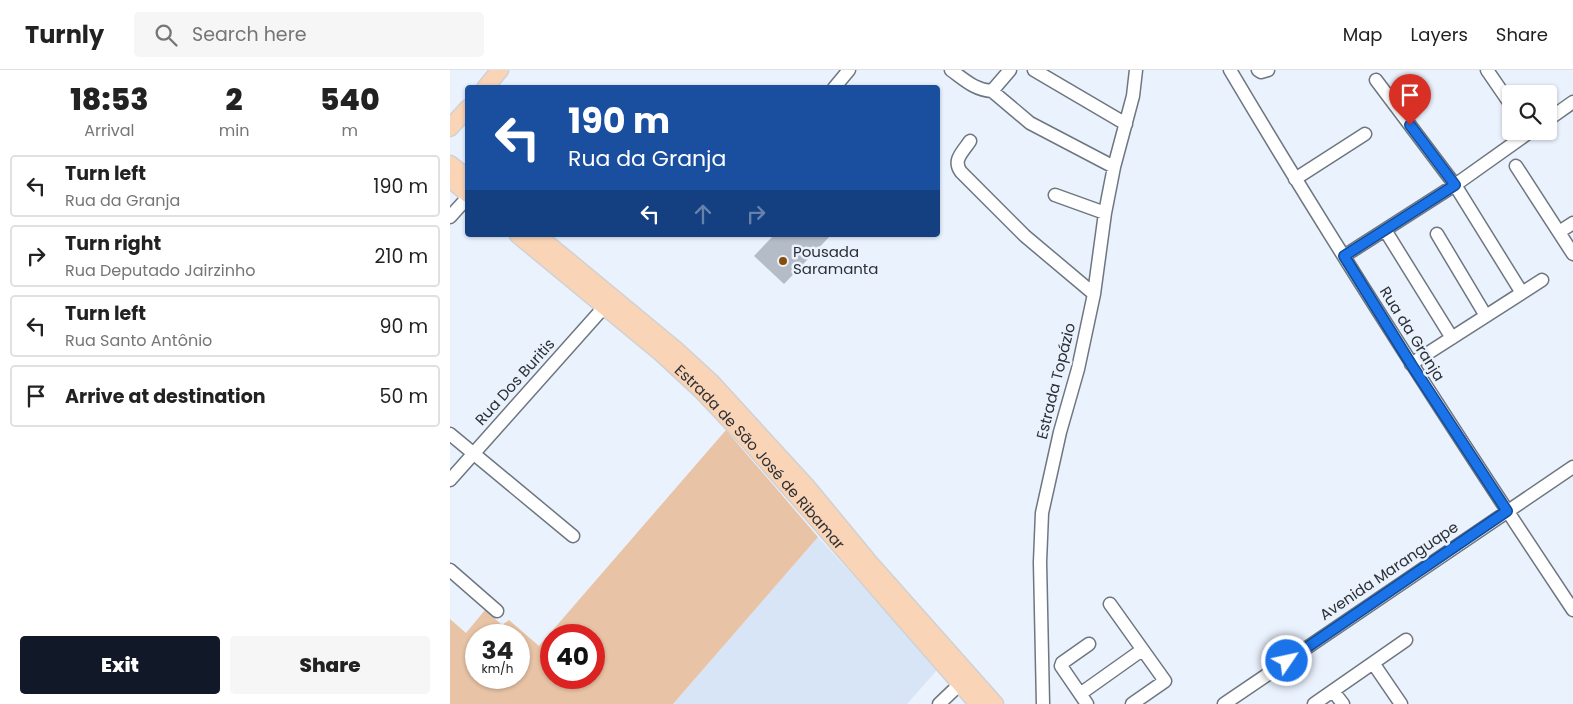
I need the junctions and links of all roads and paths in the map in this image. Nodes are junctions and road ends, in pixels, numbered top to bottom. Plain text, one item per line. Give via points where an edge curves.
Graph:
1 (500, 70) edge
2 (849, 70) edge
3 (952, 70) edge
4 (1010, 70) edge
5 (1034, 70) edge
6 (1230, 70) edge
7 (1258, 70) edge
8 (1268, 70) edge
9 (1487, 70) edge
10 (1132, 72) edge
11 (1376, 80) dead end
12 (488, 85) edge
13 (836, 85) edge
14 (992, 91) junction
15 (1502, 91) edge
16 (1573, 102) edge
17 (465, 111) edge
18 (1557, 113) edge
19 (1126, 124) junction
20 (450, 128) edge
21 (1365, 134) dead end
22 (1518, 140) edge
23 (970, 141) dead end
24 (450, 164) edge
25 (1516, 166) dead end
26 (1114, 167) junction
27 (465, 176) edge
28 (450, 179) edge
29 (1295, 179) junction
30 (1455, 185) junction
31 (465, 193) edge
32 (1055, 195) dead end
33 (465, 200) edge
34 (1104, 213) junction
35 (450, 217) edge
36 (1573, 223) edge
37 (1385, 230) junction
38 (1559, 232) junction
39 (1437, 234) dead end
40 (520, 237) edge
41 (538, 237) edge
42 (1573, 254) edge
43 (1344, 256) junction
44 (1542, 280) dead end
45 (1522, 293) junction
46 (1094, 294) junction
47 (605, 306) junction
48 (1486, 316) junction
49 (1452, 338) junction
50 (1411, 364) junction
51 (450, 434) edge
52 (473, 454) junction
53 (1573, 466) edge
54 (450, 480) edge
55 (1507, 511) junction
56 (573, 536) dead end
57 (450, 570) edge
58 (1110, 604) dead end
59 (1573, 610) edge
60 (497, 611) dead end
61 (1406, 640) dead end
62 (1088, 644) dead end
63 (1142, 650) junction
64 (1374, 663) junction
65 (960, 684) junction
66 (1334, 691) junction
67 (1083, 699) edge
68 (939, 704) edge
69 (978, 704) edge
70 (995, 704) edge
71 (1043, 704) edge
72 (1132, 704) edge
73 (1224, 704) edge
74 (1314, 704) edge
75 (1342, 704) edge
76 (1401, 704) edge

1 - 12 main road
2 - 13 street
3 - 14 street via 973,87
4 - 14 street
5 - 19 street
6 - 29 street, Rua da Granja
7 - 8 street
9 - 15 street
10 - 19 street, Estrada Topázio via 1133,96
11 - 30 street
14 - 26 street via 1030,123
16 - 18 street
17 - 20 main road
19 - 26 street, Estrada Topázio
21 - 29 street
22 - 30 street
23 - 46 street via 956,161 961,172 1025,236
24 - 27 main road
25 - 38 street
26 - 34 street, Estrada Topázio
28 - 31 main road
29 - 43 street, Rua da Granja
30 - 37 street
30 - 45 street
32 - 34 street
33 - 35 street
34 - 46 street, Estrada Topázio
36 - 38 street
37 - 43 street
37 - 49 street
38 - 42 street
39 - 48 street
40 - 47 main road, Estrada de São José de Ribamar
41 - 70 main road, Estrada de São José de Ribamar via 711,382
43 - 50 street, Rua da Granja
44 - 45 street
45 - 48 street
46 - 71 street, Estrada Topázio via 1042,513
47 - 52 street, Rua Dos Buritis
47 - 65 main road, Estrada de São José de Ribamar via 662,353 728,418
48 - 49 street
49 - 50 street
50 - 55 street, Rua da Granja
51 - 52 street
52 - 54 street, Rua Dos Buritis
52 - 56 street
53 - 55 street, Avenida Maranguape
55 - 59 street, Rua da Granja
55 - 73 street, Avenida Maranguape
57 - 60 street
58 - 63 street
61 - 64 street
62 - 67 street via 1061,666
63 - 67 street
63 - 72 street via 1165,681
64 - 66 street
64 - 76 street
65 - 68 street
65 - 69 main road, Estrada de São José de Ribamar
66 - 74 street
66 - 75 street

